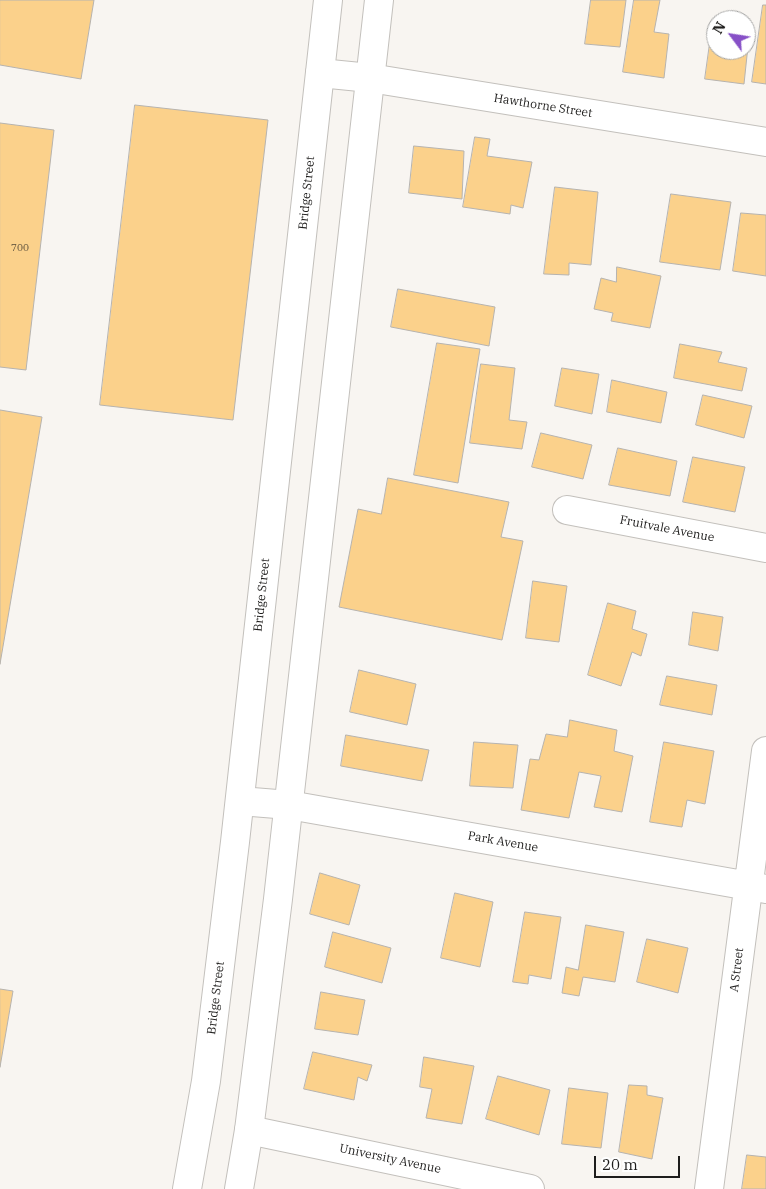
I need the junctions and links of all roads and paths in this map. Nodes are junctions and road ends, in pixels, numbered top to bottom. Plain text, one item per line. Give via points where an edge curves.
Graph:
1 (328, 0) edge
2 (379, 0) edge
3 (320, 73) junction
4 (370, 78) junction
5 (766, 142) edge
6 (567, 510) dead end
7 (766, 548) edge
8 (766, 751) edge
9 (240, 801) junction
10 (289, 805) junction
11 (757, 887) edge
12 (249, 1130) junction
13 (187, 1189) edge
14 (239, 1189) edge
15 (530, 1189) edge
16 (709, 1189) edge

1 - 3 main road, Bridge Street
2 - 4 main road
3 - 4 main road, Hawthorne Street
3 - 9 main road, Bridge Street
4 - 5 main road, Hawthorne Street
4 - 10 main road
6 - 7 main road, Fruitvale Avenue
8 - 11 main road, A Street
9 - 10 main road, Park Avenue
9 - 13 main road, Bridge Street via 206,1081
10 - 11 main road, Park Avenue
10 - 12 main road
11 - 16 main road, A Street
12 - 14 main road
12 - 15 main road, University Avenue

